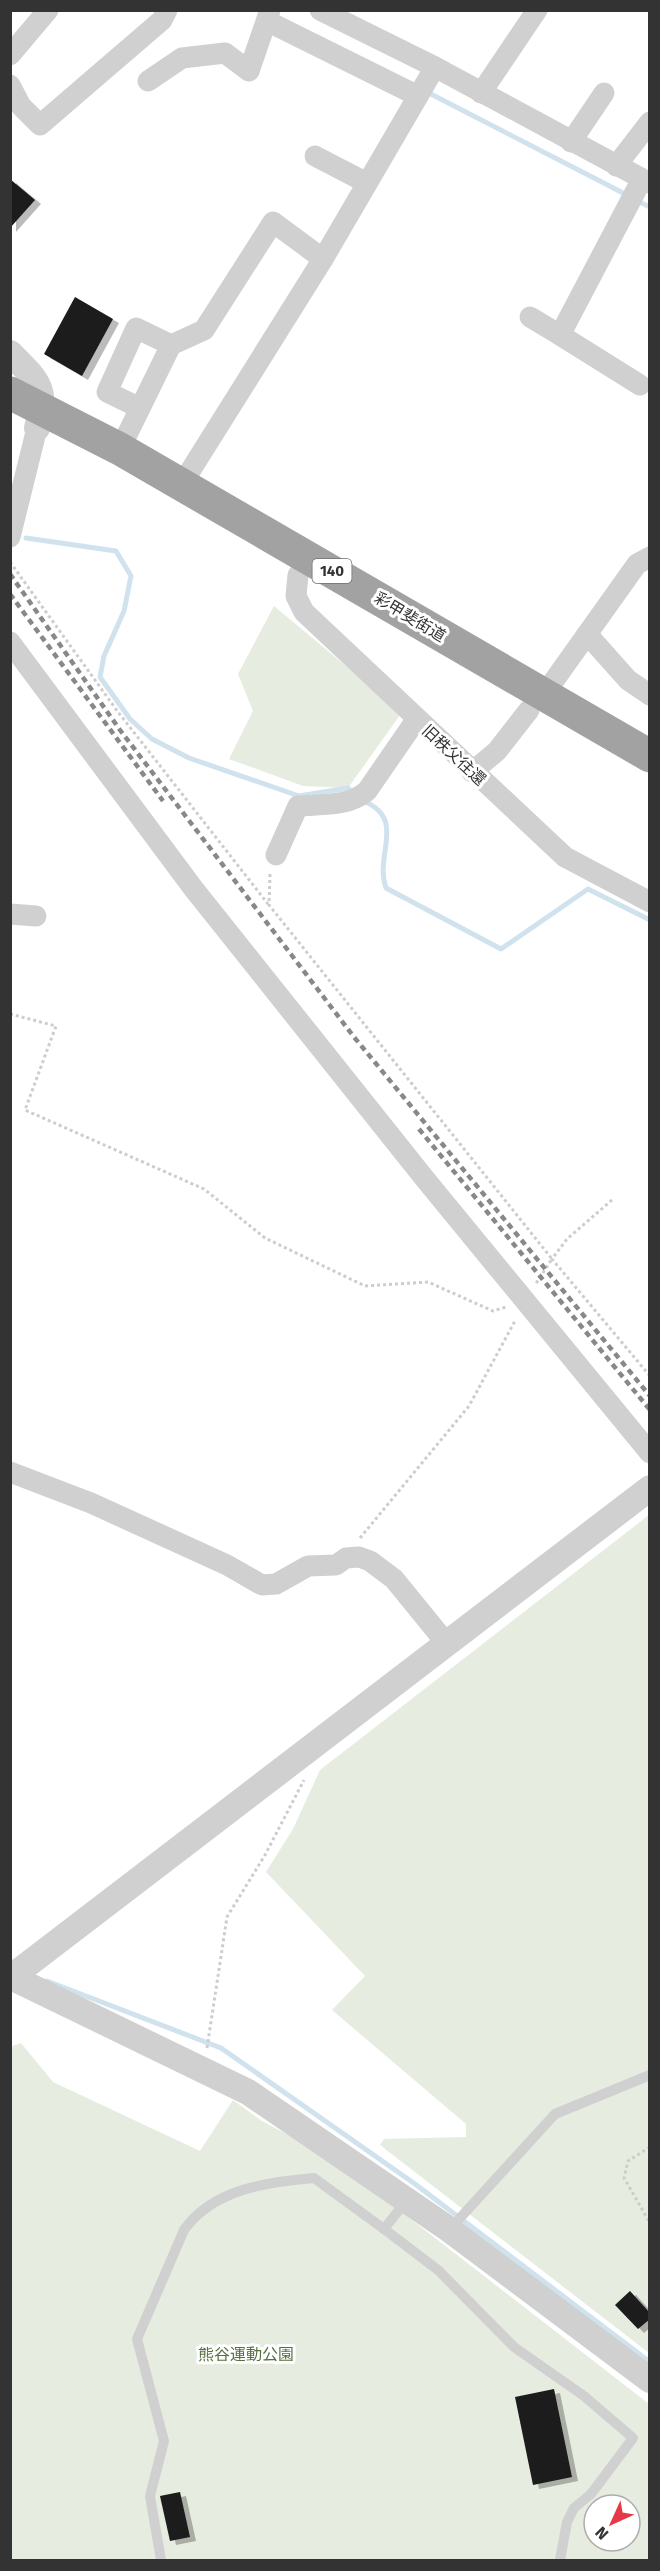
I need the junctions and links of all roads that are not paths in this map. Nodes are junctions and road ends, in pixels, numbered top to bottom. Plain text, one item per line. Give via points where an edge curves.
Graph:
1 (48, 10) edge
2 (167, 10) edge
3 (320, 10) edge
4 (537, 10) edge
5 (269, 16) edge
6 (10, 55) edge
7 (435, 67) junction
8 (148, 81) dead end
9 (10, 85) edge
10 (481, 93) junction
11 (604, 93) dead end
12 (418, 96) junction
13 (650, 122) edge
14 (571, 141) junction
15 (315, 156) dead end
16 (616, 166) junction
17 (646, 181) edge
18 (367, 183) junction
19 (323, 259) junction
20 (530, 317) dead end
21 (560, 334) junction
22 (171, 345) junction
23 (10, 353) edge
24 (640, 385) dead end
25 (10, 393) edge
26 (140, 408) junction
27 (30, 417) edge
28 (120, 449) junction
29 (182, 484) junction
30 (10, 537) edge
31 (650, 557) edge
32 (298, 575) junction
33 (587, 634) junction
34 (10, 642) edge
35 (650, 695) edge
36 (536, 703) junction
37 (416, 720) junction
38 (650, 756) edge
39 (472, 772) junction
40 (650, 778) edge
41 (276, 855) road end
42 (650, 902) edge
43 (10, 914) edge
44 (36, 916) dead end
45 (650, 1453) edge
46 (10, 1472) edge
47 (650, 1488) edge
48 (447, 1644) junction
49 (16, 1974) edge
50 (650, 2075) edge
51 (406, 2200) junction
52 (384, 2229) junction
53 (451, 2229) junction
54 (650, 2380) edge
55 (161, 2560) edge
56 (560, 2560) edge

1 - 6 street
2 - 9 street via 162,20 40,125 21,106
3 - 7 street
4 - 10 street
5 - 8 street via 249,71 225,53 182,58
5 - 12 street
7 - 10 street
7 - 12 street
10 - 14 street
11 - 14 street
12 - 18 street
13 - 16 street
14 - 16 street
15 - 18 street
16 - 17 street
17 - 21 street
18 - 19 street
19 - 22 street via 273,222 204,330
19 - 29 street
20 - 21 street
21 - 24 street
22 - 26 street
22 - 26 street via 136,328 107,392
23 - 27 street via 35,378 42,392
25 - 27 highway, 彩甲斐街道 / 140
26 - 28 street
27 - 28 highway, 彩甲斐街道 / 140
27 - 30 street
27 - 32 highway, 彩甲斐街道 / 140
28 - 29 highway, 彩甲斐街道 / 140
29 - 36 highway, 彩甲斐街道 / 140
31 - 33 street via 638,564
32 - 36 highway, 彩甲斐街道 / 140
32 - 37 street, 旧秩父往還 via 296,596 304,612
33 - 35 street via 628,680
33 - 36 street
34 - 45 street via 193,888
36 - 38 highway, 彩甲斐街道 / 140
36 - 39 street via 497,751
36 - 40 highway, 彩甲斐街道 / 140
37 - 39 street, 旧秩父往還
37 - 41 street via 367,791 358,798 298,806
39 - 42 street, 旧秩父往還 via 566,857
43 - 44 street
46 - 48 street via 91,1503 262,1585 276,1584 308,1566 336,1564 346,1558 370,1561 394,1579
47 - 48 street
48 - 49 street
49 - 51 street via 248,2092
50 - 53 lane via 555,2114
51 - 52 lane
51 - 53 street
52 - 55 lane via 314,2178 272,2182 219,2199 194,2216 184,2230 137,2339 164,2440 150,2496
52 - 56 lane via 438,2270 514,2347 584,2396 633,2438 591,2494 574,2508 567,2522
53 - 54 street

